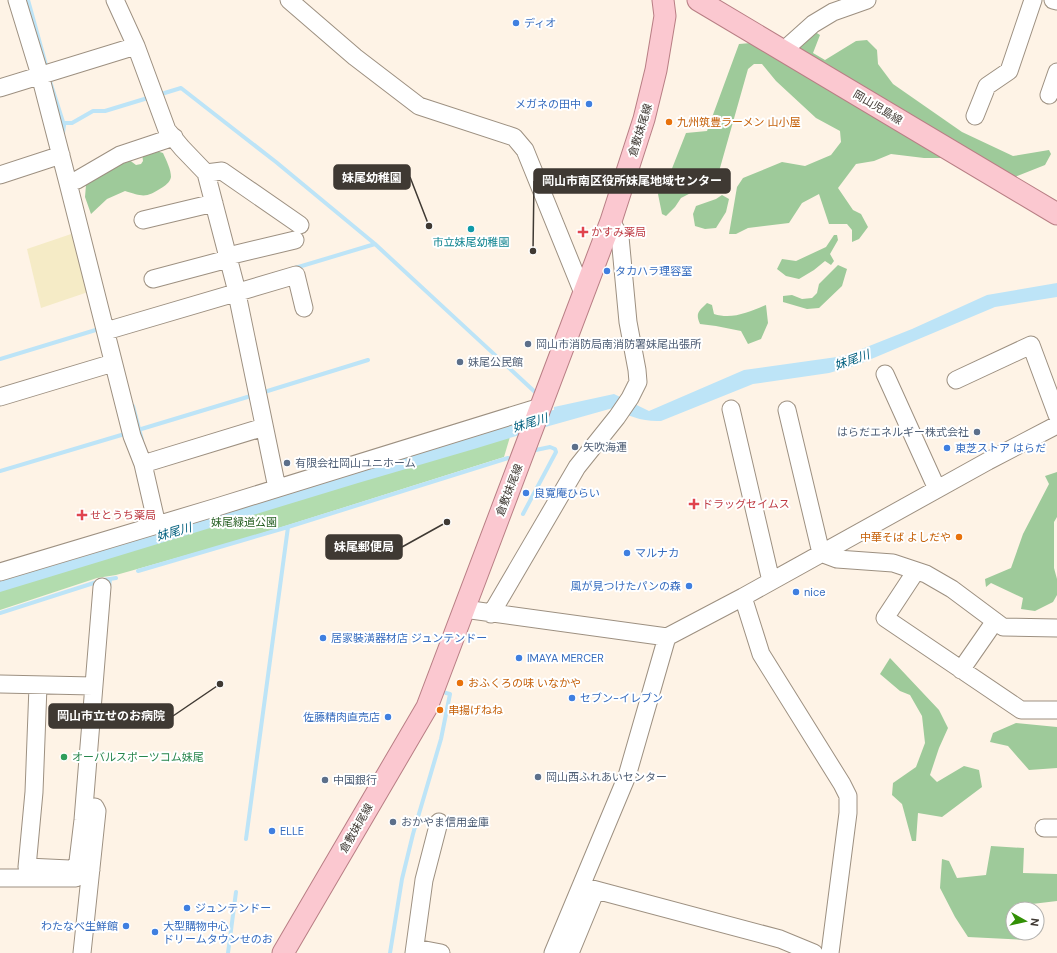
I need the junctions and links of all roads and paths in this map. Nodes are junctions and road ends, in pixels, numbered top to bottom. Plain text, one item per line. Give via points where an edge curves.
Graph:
1 (18, 0) edge
2 (115, 0) edge
3 (289, 0) edge
4 (663, 0) edge
5 (867, 0) edge
6 (1033, 0) edge
7 (1054, 0) edge
8 (704, 1) edge
9 (1057, 1) edge
10 (136, 46) junction
11 (784, 50) junction
12 (1057, 72) edge
13 (45, 73) junction
14 (0, 88) edge
15 (1049, 95) dead end
16 (975, 116) dead end
17 (174, 137) junction
18 (61, 156) junction
19 (206, 173) junction
20 (0, 175) edge
21 (72, 181) junction
22 (214, 203) junction
23 (1057, 214) edge
24 (143, 220) dead end
25 (611, 221) junction
26 (228, 257) junction
27 (153, 279) dead end
28 (237, 292) junction
29 (583, 293) junction
30 (304, 308) dead end
31 (110, 330) junction
32 (113, 363) junction
33 (885, 374) dead end
34 (956, 380) dead end
35 (0, 397) edge
36 (731, 409) dead end
37 (539, 410) junction
38 (787, 410) dead end
39 (1057, 415) edge
40 (1057, 425) edge
41 (264, 427) junction
42 (143, 464) junction
43 (277, 488) junction
44 (937, 489) junction
45 (157, 525) junction
46 (821, 553) junction
47 (916, 571) junction
48 (0, 572) edge
49 (771, 581) junction
50 (102, 587) dead end
51 (743, 597) junction
52 (464, 609) junction
53 (491, 614) junction
54 (995, 621) junction
55 (1057, 628) edge
56 (667, 637) junction
57 (961, 670) junction
58 (0, 684) edge
59 (38, 686) junction
60 (93, 686) junction
61 (1057, 710) edge
62 (439, 822) dead end
63 (84, 874) junction
64 (0, 878) edge
65 (589, 888) junction
66 (415, 950) edge
67 (82, 953) edge
68 (283, 953) edge
69 (441, 953) edge
70 (553, 953) edge
71 (570, 953) edge
72 (814, 953) edge
73 (830, 953) edge

1 - 13 street
2 - 10 street
3 - 29 street via 355,57 419,106 514,137 525,150
4 - 25 main road, 倉敷妹尾線 via 665,16 656,70 644,119
5 - 11 street via 833,12 813,24
6 - 16 street via 1010,71 987,86
7 - 9 street
8 - 11 main road, 岡山児島線
10 - 13 street
10 - 17 street via 167,130
11 - 23 main road, 岡山児島線
12 - 15 street
13 - 14 street
13 - 18 street
17 - 19 street
17 - 21 street via 120,155
18 - 20 street
18 - 21 street
19 - 22 street
19 - 26 street via 222,171 298,233
21 - 31 street
22 - 24 street
22 - 26 street
25 - 29 main road, 倉敷妹尾線
25 - 53 street via 620,237 628,322 638,382 617,417 577,467
26 - 27 street
26 - 28 street
28 - 30 street via 296,274
28 - 31 street
28 - 41 street
29 - 37 main road, 倉敷妹尾線
31 - 32 street
32 - 35 street
32 - 42 street
33 - 44 street
34 - 39 street via 1031,345
36 - 49 street
37 - 43 street
37 - 52 main road, 倉敷妹尾線
38 - 46 street
40 - 44 street
41 - 42 street
41 - 43 street
42 - 45 street
43 - 45 street
44 - 46 street
45 - 48 street
46 - 47 street via 837,559 893,563
46 - 49 street
47 - 54 street via 952,589
47 - 57 street via 885,618
49 - 51 street
50 - 60 street
51 - 56 street
51 - 73 street via 761,654 848,796
52 - 53 street
52 - 68 main road, 倉敷妹尾線 via 427,707
53 - 56 street
54 - 55 street via 1003,627
54 - 57 street
56 - 65 street via 627,776
57 - 61 street via 1021,710
58 - 59 street
59 - 60 street
59 - 63 street via 34,792 27,867
60 - 63 street via 90,818
62 - 66 street via 424,880
63 - 64 street
63 - 67 street
65 - 70 street
65 - 71 street
65 - 72 street via 780,939
66 - 69 street

